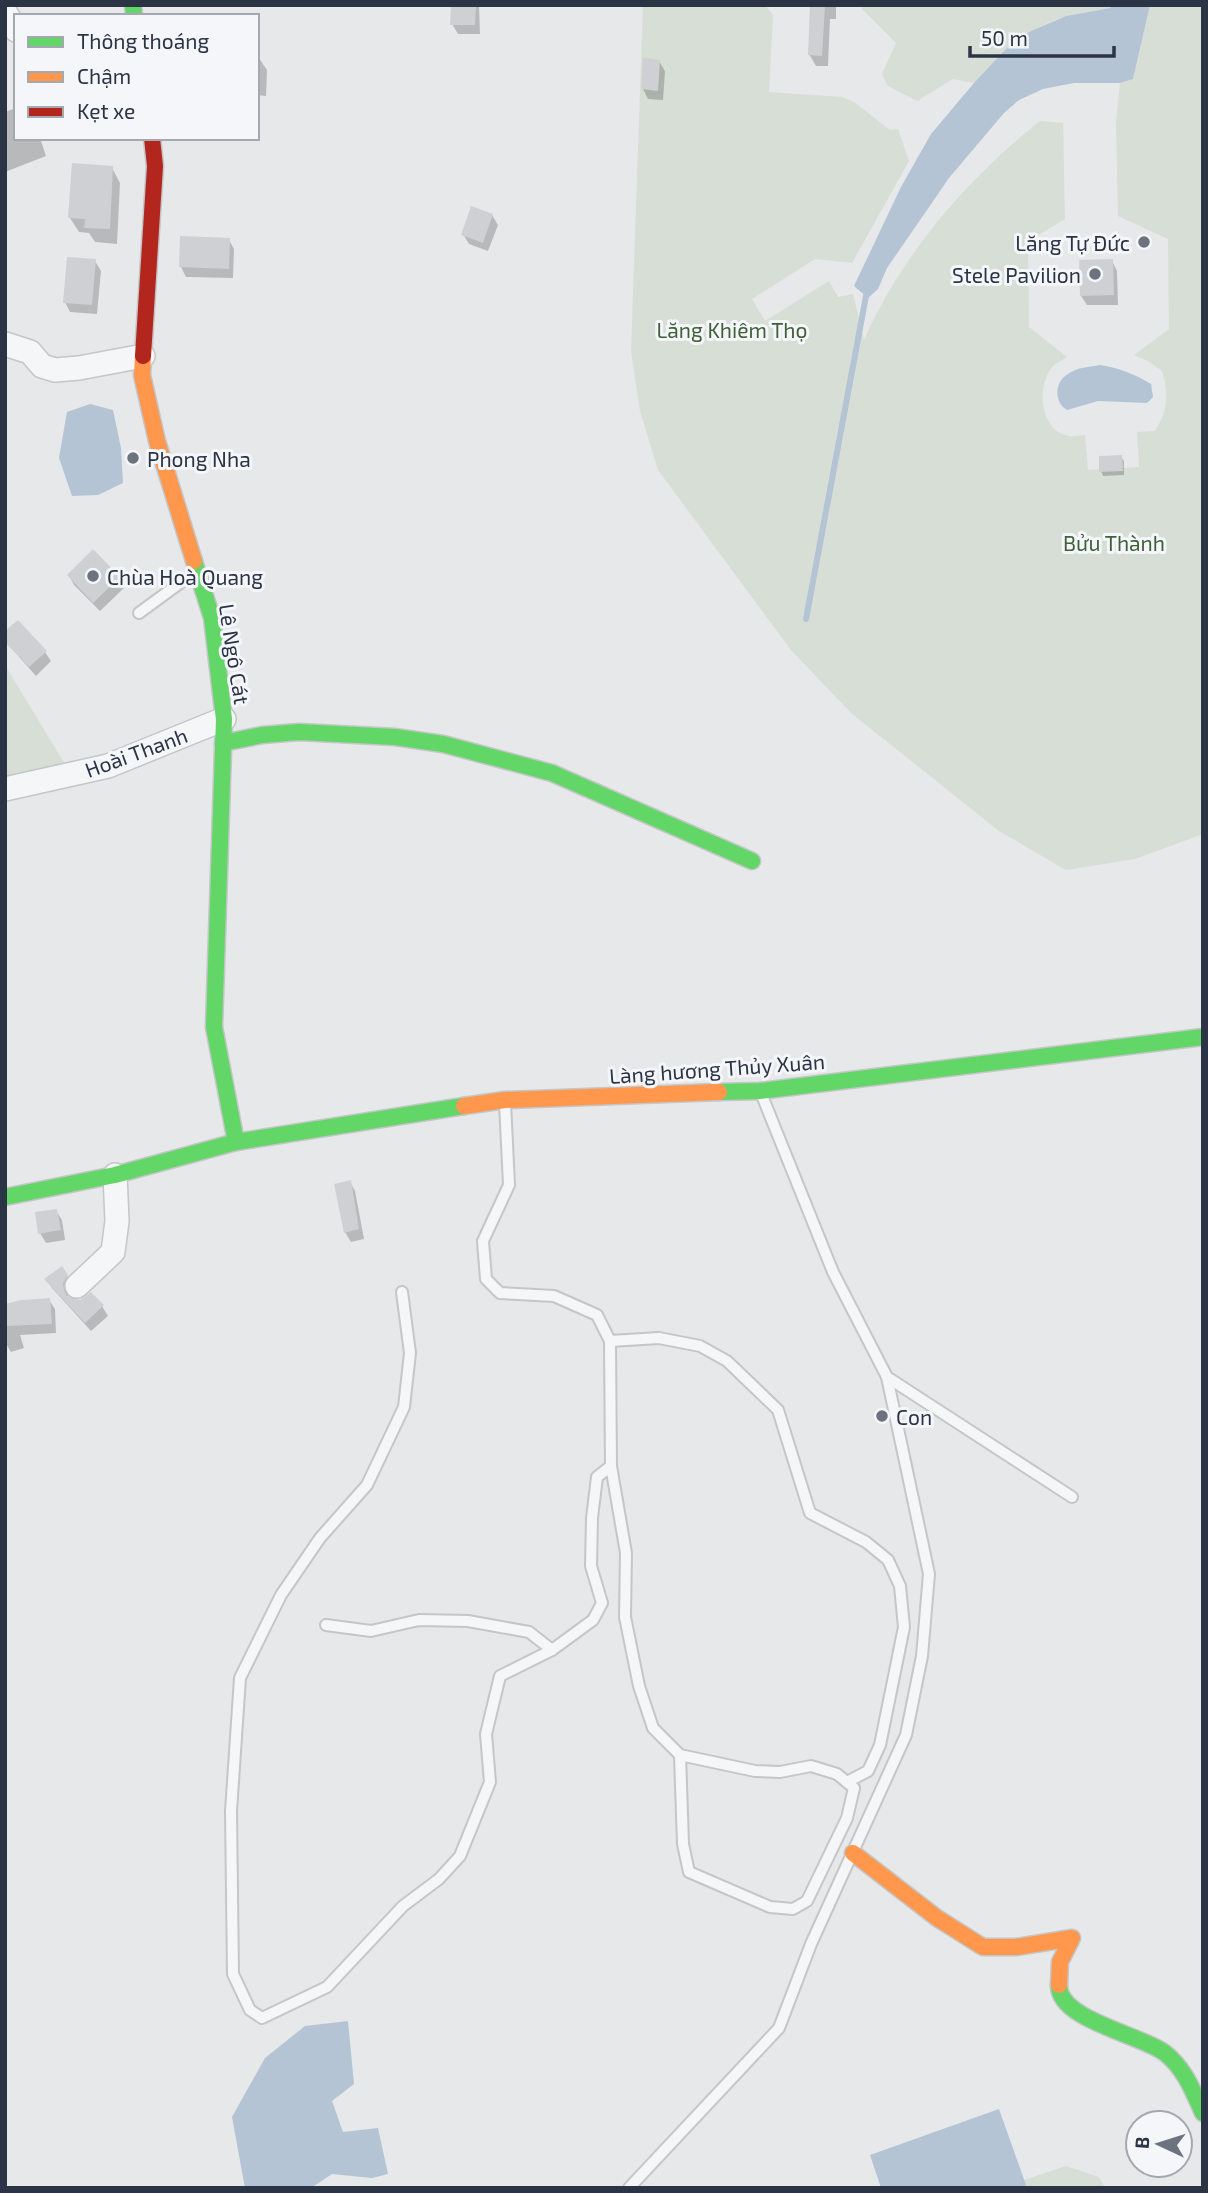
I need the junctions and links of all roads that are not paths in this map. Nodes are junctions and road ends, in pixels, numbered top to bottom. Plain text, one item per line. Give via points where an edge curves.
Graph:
1 (152, 140) edge
2 (5, 344) edge
3 (143, 356) junction
4 (197, 570) junction
5 (139, 613) dead end
6 (224, 719) junction
7 (223, 743) junction
8 (5, 789) edge
9 (752, 861) dead end
10 (1203, 1037) edge
11 (760, 1091) junction
12 (505, 1100) junction
13 (236, 1142) junction
14 (115, 1175) junction
15 (5, 1197) edge
16 (77, 1286) dead end
17 (402, 1292) dead end
18 (610, 1341) junction
19 (887, 1377) junction
20 (611, 1466) junction
21 (1072, 1497) dead end
22 (326, 1625) dead end
23 (552, 1650) junction
24 (680, 1755) junction
25 (846, 1782) junction
26 (853, 1853) junction
27 (1203, 2113) edge
28 (629, 2188) edge

1 - 3 street, Lê Ngô Cát via 155,166
2 - 3 street via 30,352 42,366 55,370
3 - 4 street, Lê Ngô Cát via 142,375 157,441
4 - 5 lane
4 - 6 street, Lê Ngô Cát via 212,618
6 - 7 street, Lê Ngô Cát
6 - 8 street, Hoài Thanh via 108,766
7 - 9 street via 299,732 443,744 552,773
7 - 13 street, Lê Ngô Cát via 214,1027
10 - 11 street, Làng hương Thủy Xuân
11 - 12 street, Làng hương Thủy Xuân
11 - 19 lane via 833,1272
12 - 13 street, Làng hương Thủy Xuân
12 - 18 lane via 509,1185 484,1241 486,1279 500,1293 554,1296 597,1315
13 - 14 street, Làng hương Thủy Xuân
14 - 15 street, Làng hương Thủy Xuân
14 - 16 street via 113,1252
17 - 23 lane via 410,1353 404,1407 367,1485 320,1538 281,1595 240,1678 231,1811 233,1975 250,2010 262,2018 327,1987 403,1906 460,1856 490,1782 486,1734 500,1676
18 - 20 lane
18 - 25 lane via 659,1338 700,1346 727,1361 778,1410 810,1513 866,1542 888,1560 900,1586 904,1628 880,1745 868,1771
19 - 21 lane
19 - 26 lane via 929,1574 922,1656 906,1735
20 - 23 lane via 597,1477 592,1518 591,1566 602,1603 593,1620
20 - 24 lane via 626,1553 625,1617 639,1686 653,1728
22 - 23 lane via 371,1631 419,1620 468,1622 529,1632
24 - 25 lane via 755,1770 780,1772 811,1766 837,1774
24 - 25 lane via 688,1872 770,1907 793,1909 807,1901 846,1818 854,1788
26 - 27 street via 983,1947 1072,1938 1060,1962 1059,1992 1076,2012 1164,2052 1185,2074
26 - 28 lane via 779,2028

